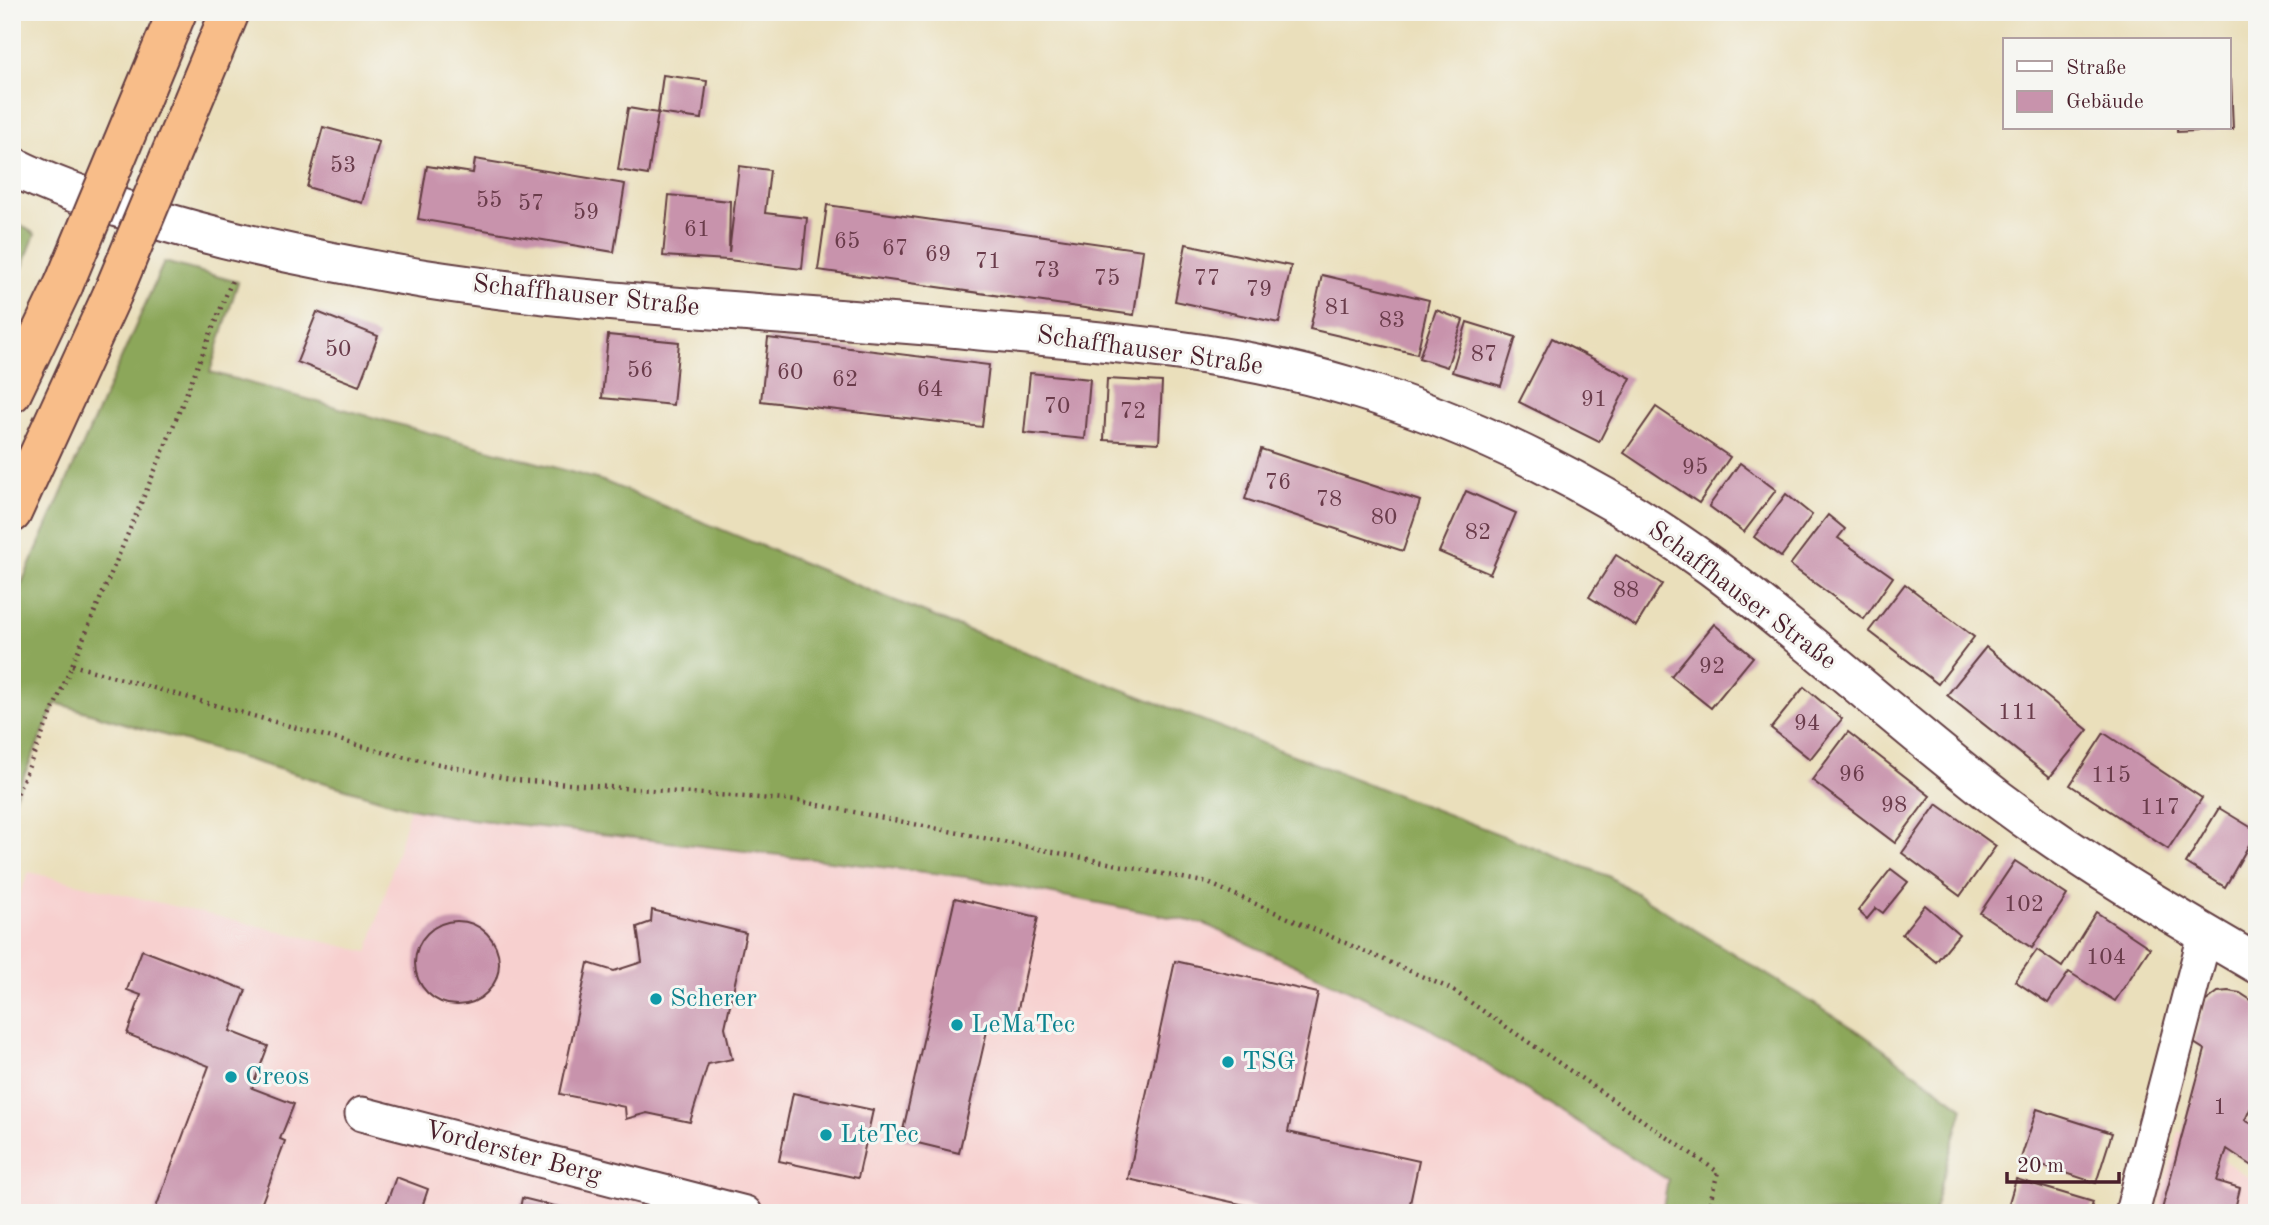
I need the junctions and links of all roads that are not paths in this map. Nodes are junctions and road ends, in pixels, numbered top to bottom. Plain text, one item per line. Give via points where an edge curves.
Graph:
1 (177, 12) edge
2 (230, 12) edge
3 (23, 171) edge
4 (12, 393) edge
5 (12, 513) edge
6 (2205, 935) junction
7 (2257, 964) edge
8 (362, 1114) dead end
9 (744, 1213) edge
10 (2132, 1213) edge

1 - 4 highway, bridge via 64,284
2 - 5 highway, bridge via 112,295
3 - 6 street, Schaffhauser Straße via 81,196 180,227 426,279 579,298 1161,347 1249,361 1415,407 1555,470 1708,564 1999,799 2080,858
6 - 7 street, Schaffhauser Straße
6 - 10 street
8 - 9 street, Vorderster Berg

